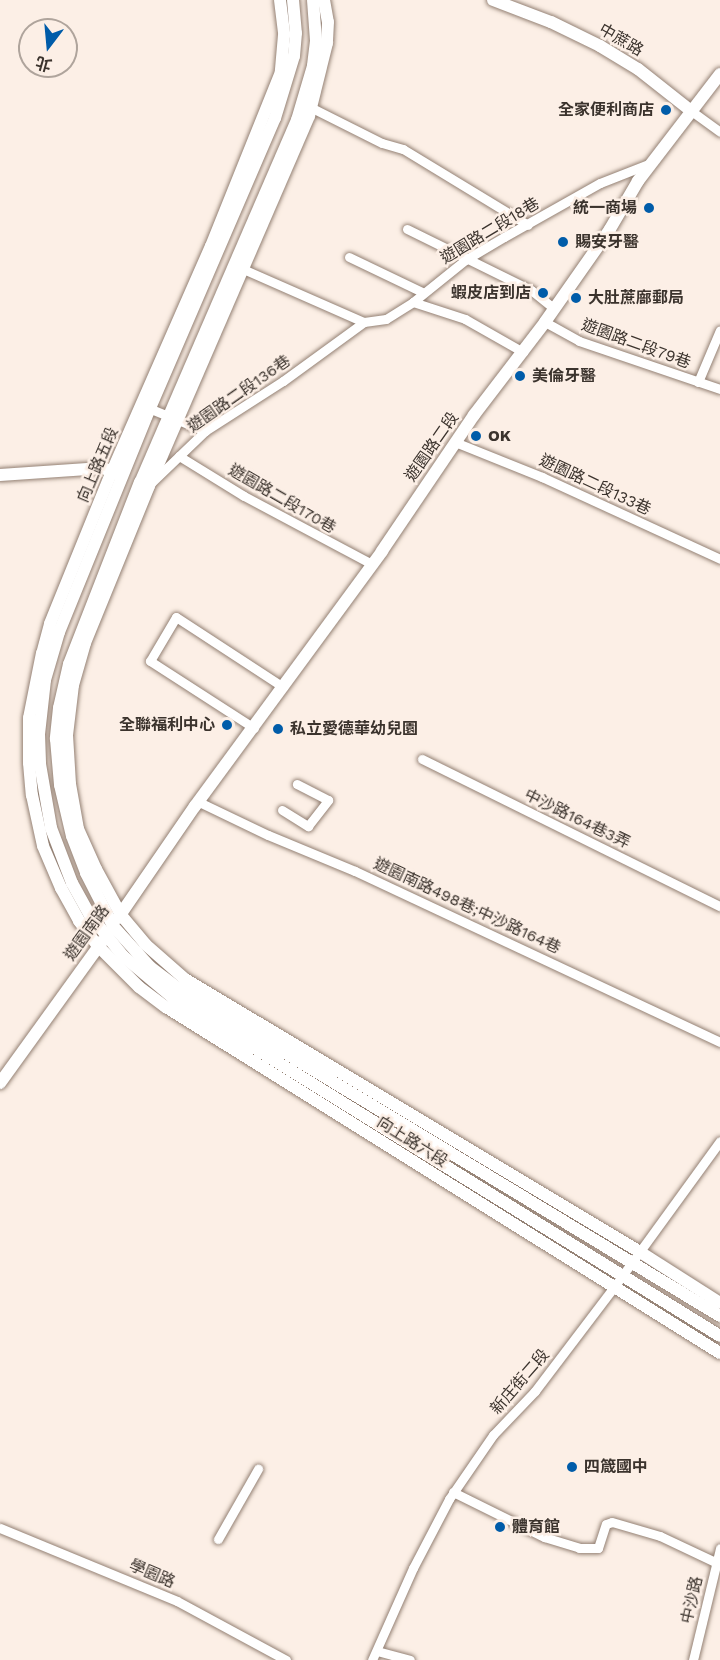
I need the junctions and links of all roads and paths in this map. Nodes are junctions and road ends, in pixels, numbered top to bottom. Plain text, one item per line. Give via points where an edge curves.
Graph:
1 (280, 0) edge
2 (293, 0) edge
3 (313, 0) edge
4 (324, 0) edge
5 (493, 0) edge
6 (720, 74) edge
7 (312, 108) junction
8 (690, 110) junction
9 (720, 132) edge
10 (651, 163) junction
11 (528, 225) junction
12 (407, 229) dead end
13 (349, 257) dead end
14 (465, 260) junction
15 (243, 269) junction
16 (422, 292) junction
17 (413, 302) junction
18 (553, 308) junction
19 (364, 322) junction
20 (545, 322) junction
21 (720, 330) edge
22 (523, 352) junction
23 (322, 354) joint
24 (698, 382) junction
25 (720, 389) edge
26 (146, 407) junction
27 (172, 418) junction
28 (205, 431) junction
29 (455, 442) junction
30 (179, 456) junction
31 (118, 473) junction
32 (0, 474) edge
33 (144, 484) junction
34 (720, 560) edge
35 (372, 564) junction
36 (283, 687) junction
37 (254, 728) junction
38 (422, 759) dead end
39 (297, 784) dead end
40 (199, 802) junction
41 (282, 810) dead end
42 (720, 906) edge
43 (120, 915) junction
44 (110, 931) junction
45 (98, 946) junction
46 (720, 1041) edge
47 (0, 1083) edge
48 (720, 1141) edge
49 (636, 1256) junction
50 (622, 1276) junction
51 (614, 1287) junction
52 (720, 1304) edge
53 (720, 1316) edge
54 (720, 1336) edge
55 (720, 1353) edge
56 (258, 1469) dead end
57 (453, 1492) junction
58 (0, 1528) edge
59 (218, 1539) dead end
60 (720, 1548) edge
61 (717, 1563) junction
62 (375, 1656) edge
63 (286, 1660) edge
64 (410, 1660) edge
65 (693, 1660) edge

1 - 26 main road, 向上路五段 via 284,35 281,72
2 - 26 main road, 向上路五段 via 296,33 289,77 275,118
3 - 27 main road via 313,66 297,120
4 - 7 main road via 327,43
5 - 8 main road, 中蔗路 via 600,45
6 - 8 main road, 遊園路二段
7 - 11 street via 382,143 403,149
7 - 15 main road
8 - 9 street, 中蔗路
8 - 10 main road, 遊園路二段
10 - 11 street, 遊園路二段18巷 via 600,183
10 - 18 main road, 遊園路二段
11 - 14 street, 遊園路二段18巷
12 - 14 street
13 - 16 street
14 - 16 street, 遊園路二段18巷
14 - 18 street via 531,290
15 - 19 street
15 - 27 main road
16 - 17 street, 遊園路二段18巷
17 - 19 street, 遊園路二段18巷 via 386,319
17 - 22 street via 465,319
18 - 20 main road, 遊園路二段
19 - 23 street, 遊園路二段18巷
20 - 22 main road, 遊園路二段
20 - 24 street, 遊園路二段79巷 via 579,341
21 - 24 street
22 - 29 main road, 遊園路二段
23 - 28 street, 遊園路二段136巷
24 - 25 street, 遊園路二段79巷
26 - 27 street
26 - 31 main road, 向上路五段
27 - 28 street
27 - 33 main road
28 - 30 street, 遊園路二段136巷
29 - 34 street, 遊園路二段133巷 via 542,477
29 - 35 main road, 遊園路二段
30 - 33 street, 遊園路二段136巷
30 - 35 street, 遊園路二段170巷 via 244,496
31 - 32 main road via 102,468
31 - 33 main road
31 - 44 main road, 向上路五段 via 59,632 45,680 39,734 43,792 51,828 72,883 90,915
31 - 45 main road, 向上路五段 via 50,624 29,718 32,795 43,846 65,896
33 - 43 main road via 86,643 74,685 68,735 70,784 78,829
33 - 44 main road via 78,637 59,708 56,739 60,785 72,836
35 - 36 main road, 遊園路二段
36 - 37 main road, 遊園路二段
36 - 37 street via 176,617 150,662
37 - 40 main road, 遊園路二段
38 - 42 street, 中沙路164巷3弄
39 - 41 street via 328,800 308,826
40 - 43 main road, 遊園南路
40 - 46 street, 遊園南路498巷;中沙路164巷
43 - 44 main road, 遊園南路
43 - 49 main road, 向上路六段 via 145,944 185,979
44 - 45 main road, 遊園南路
44 - 49 main road, 向上路六段 via 178,988
44 - 50 main road, 向上路六段 via 123,956 172,997
45 - 47 main road, 遊園南路
45 - 51 main road, 向上路六段 via 139,987 166,1007
48 - 49 street, 新庄街二段
49 - 50 street, 新庄街二段
49 - 52 main road, 向上路六段
49 - 53 main road, 向上路六段
50 - 51 street, 新庄街二段
50 - 54 main road, 向上路六段
51 - 55 main road, 向上路六段
51 - 57 street, 新庄街二段 via 535,1391 493,1435
56 - 59 street
57 - 61 street via 544,1537 579,1548 598,1548 606,1524 612,1522 660,1536
57 - 62 street, 新庄街二段 via 417,1558
58 - 63 street, 學園路 via 177,1601
60 - 61 street, 中沙路
61 - 65 street, 中沙路
62 - 64 street

